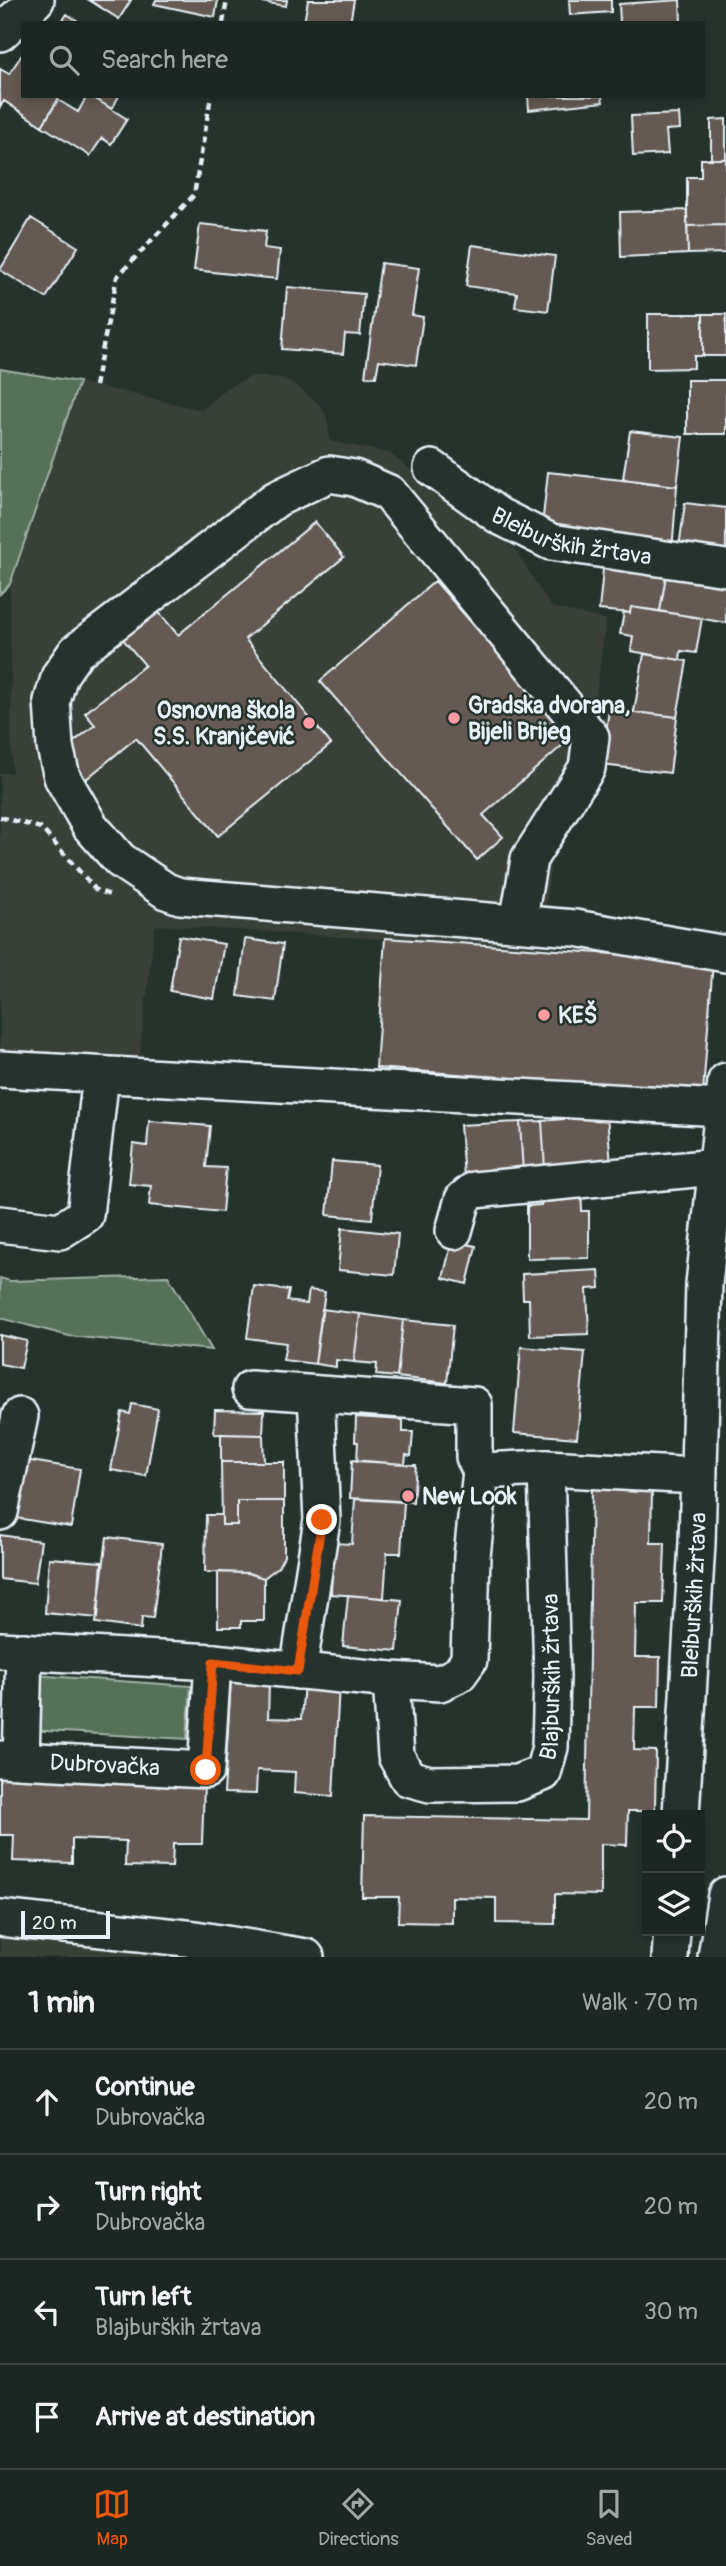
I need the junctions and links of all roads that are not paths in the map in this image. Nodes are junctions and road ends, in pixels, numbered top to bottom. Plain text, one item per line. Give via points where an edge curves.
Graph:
1 (36, 0) edge
2 (0, 33) edge
3 (432, 468) dead end
4 (726, 568) edge
5 (518, 923) junction
6 (726, 954) edge
7 (0, 1069) edge
8 (101, 1075) junction
9 (724, 1095) edge
10 (716, 1167) junction
11 (0, 1224) edge
12 (454, 1231) dead end
13 (250, 1389) dead end
14 (316, 1394) junction
15 (20, 1416) dead end
16 (546, 1468) junction
17 (481, 1471) junction
18 (698, 1476) junction
19 (0, 1512) edge
20 (12, 1650) edge
21 (213, 1662) junction
22 (298, 1671) junction
23 (391, 1680) junction
24 (11, 1760) edge
25 (681, 1810) edge
26 (726, 1895) edge
27 (0, 1918) edge
28 (672, 1936) edge
29 (85, 1942) edge
30 (306, 1957) edge
31 (670, 1957) edge
32 (716, 1957) edge

1 - 2 street
3 - 4 street, Bleiburških žrtava via 499,516 551,542
5 - 5 street via 180,896 166,891 120,860 90,826 62,777 52,701 60,675 76,652 276,499 330,474 354,478 389,493 591,737 587,768 529,859
5 - 6 street
7 - 8 street
8 - 9 street
8 - 11 street via 85,1215 60,1231
9 - 10 street, Bleiburških žrtava
10 - 12 street via 474,1190 463,1199
10 - 18 street, Bleiburških žrtava via 704,1284
13 - 14 street
14 - 17 street via 474,1405 474,1457
14 - 22 street via 322,1520
15 - 19 street
16 - 17 street
16 - 18 street
16 - 23 street, Blajburških žrtava via 552,1676 550,1747 543,1773 517,1783 430,1784 408,1778 396,1756
17 - 23 street via 472,1556 469,1660 459,1674 440,1683
18 - 25 street, Bleiburških žrtava
20 - 21 street, Dubrovačka
20 - 24 street, Dubrovačka
21 - 22 street, Dubrovačka
21 - 24 street, Dubrovačka via 206,1770
22 - 23 street
26 - 32 street
27 - 29 street
28 - 31 street
29 - 30 street via 195,1939

